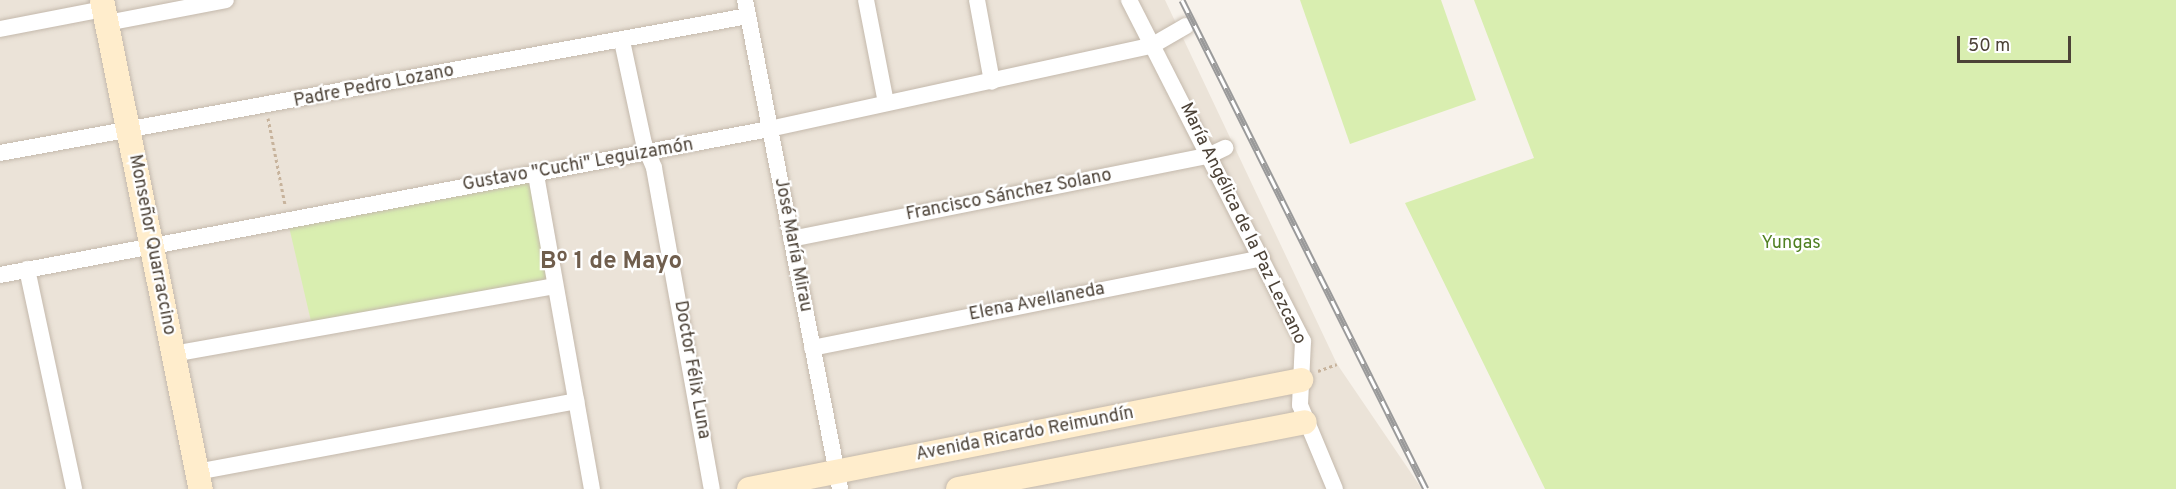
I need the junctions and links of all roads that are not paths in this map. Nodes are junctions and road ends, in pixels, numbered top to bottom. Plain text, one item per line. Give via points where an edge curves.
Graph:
1 (226, 0) edge
2 (866, 0) edge
3 (976, 0) edge
4 (1129, 0) edge
5 (746, 8) edge
6 (104, 11) edge
7 (1186, 26) dead end
8 (0, 29) edge
9 (622, 41) junction
10 (1153, 45) junction
11 (992, 82) junction
12 (886, 103) junction
13 (769, 129) junction
14 (128, 133) junction
15 (1217, 152) junction
16 (0, 153) edge
17 (648, 154) junction
18 (536, 175) junction
19 (791, 239) junction
20 (150, 244) junction
21 (1262, 258) junction
22 (27, 269) junction
23 (0, 275) edge
24 (555, 286) junction
25 (812, 348) junction
26 (173, 354) junction
27 (1300, 380) junction
28 (576, 401) junction
29 (1305, 422) junction
30 (199, 480) edge
31 (838, 481) edge
32 (74, 489) edge
33 (592, 489) edge
34 (712, 489) edge
35 (749, 489) edge
36 (958, 489) edge
37 (1335, 489) edge

1 - 6 street
2 - 12 street
3 - 11 street
4 - 10 street, María Angélica de la Paz Lezcano
5 - 9 street, Padre Pedro Lozano
5 - 13 street, José María Mirau
6 - 8 street
6 - 14 street, Monseñor Quarraccino
7 - 10 street, Gustavo "Cuchi" Leguizamón
9 - 14 street, Padre Pedro Lozano
9 - 17 street, Doctor Félix Luna
10 - 11 street, Gustavo "Cuchi" Leguizamón
10 - 15 street, María Angélica de la Paz Lezcano
11 - 12 street, Gustavo "Cuchi" Leguizamón
12 - 13 street, Gustavo "Cuchi" Leguizamón
13 - 17 street, Gustavo "Cuchi" Leguizamón
13 - 19 street, José María Mirau
14 - 16 street, Padre Pedro Lozano via 113,132
14 - 20 street, Monseñor Quarraccino
15 - 19 street, Francisco Sánchez Solano
15 - 21 street, María Angélica de la Paz Lezcano
17 - 18 street, Gustavo "Cuchi" Leguizamón
17 - 34 street, Doctor Félix Luna via 654,168
18 - 20 street, Gustavo "Cuchi" Leguizamón
18 - 24 street
19 - 25 street, José María Mirau
20 - 22 street, Gustavo "Cuchi" Leguizamón
20 - 26 street, Monseñor Quarraccino
21 - 25 street, Elena Avellaneda
21 - 27 street, María Angélica de la Paz Lezcano via 1303,341
22 - 23 street, Gustavo "Cuchi" Leguizamón
22 - 32 street
24 - 26 street
24 - 28 street
25 - 31 street, José María Mirau
26 - 30 street, Monseñor Quarraccino
27 - 29 street, María Angélica de la Paz Lezcano
27 - 31 street, Avenida Ricardo Reimundín
28 - 30 street
28 - 33 street
29 - 36 street
29 - 37 street, María Angélica de la Paz Lezcano
31 - 35 street, Avenida Ricardo Reimundín

